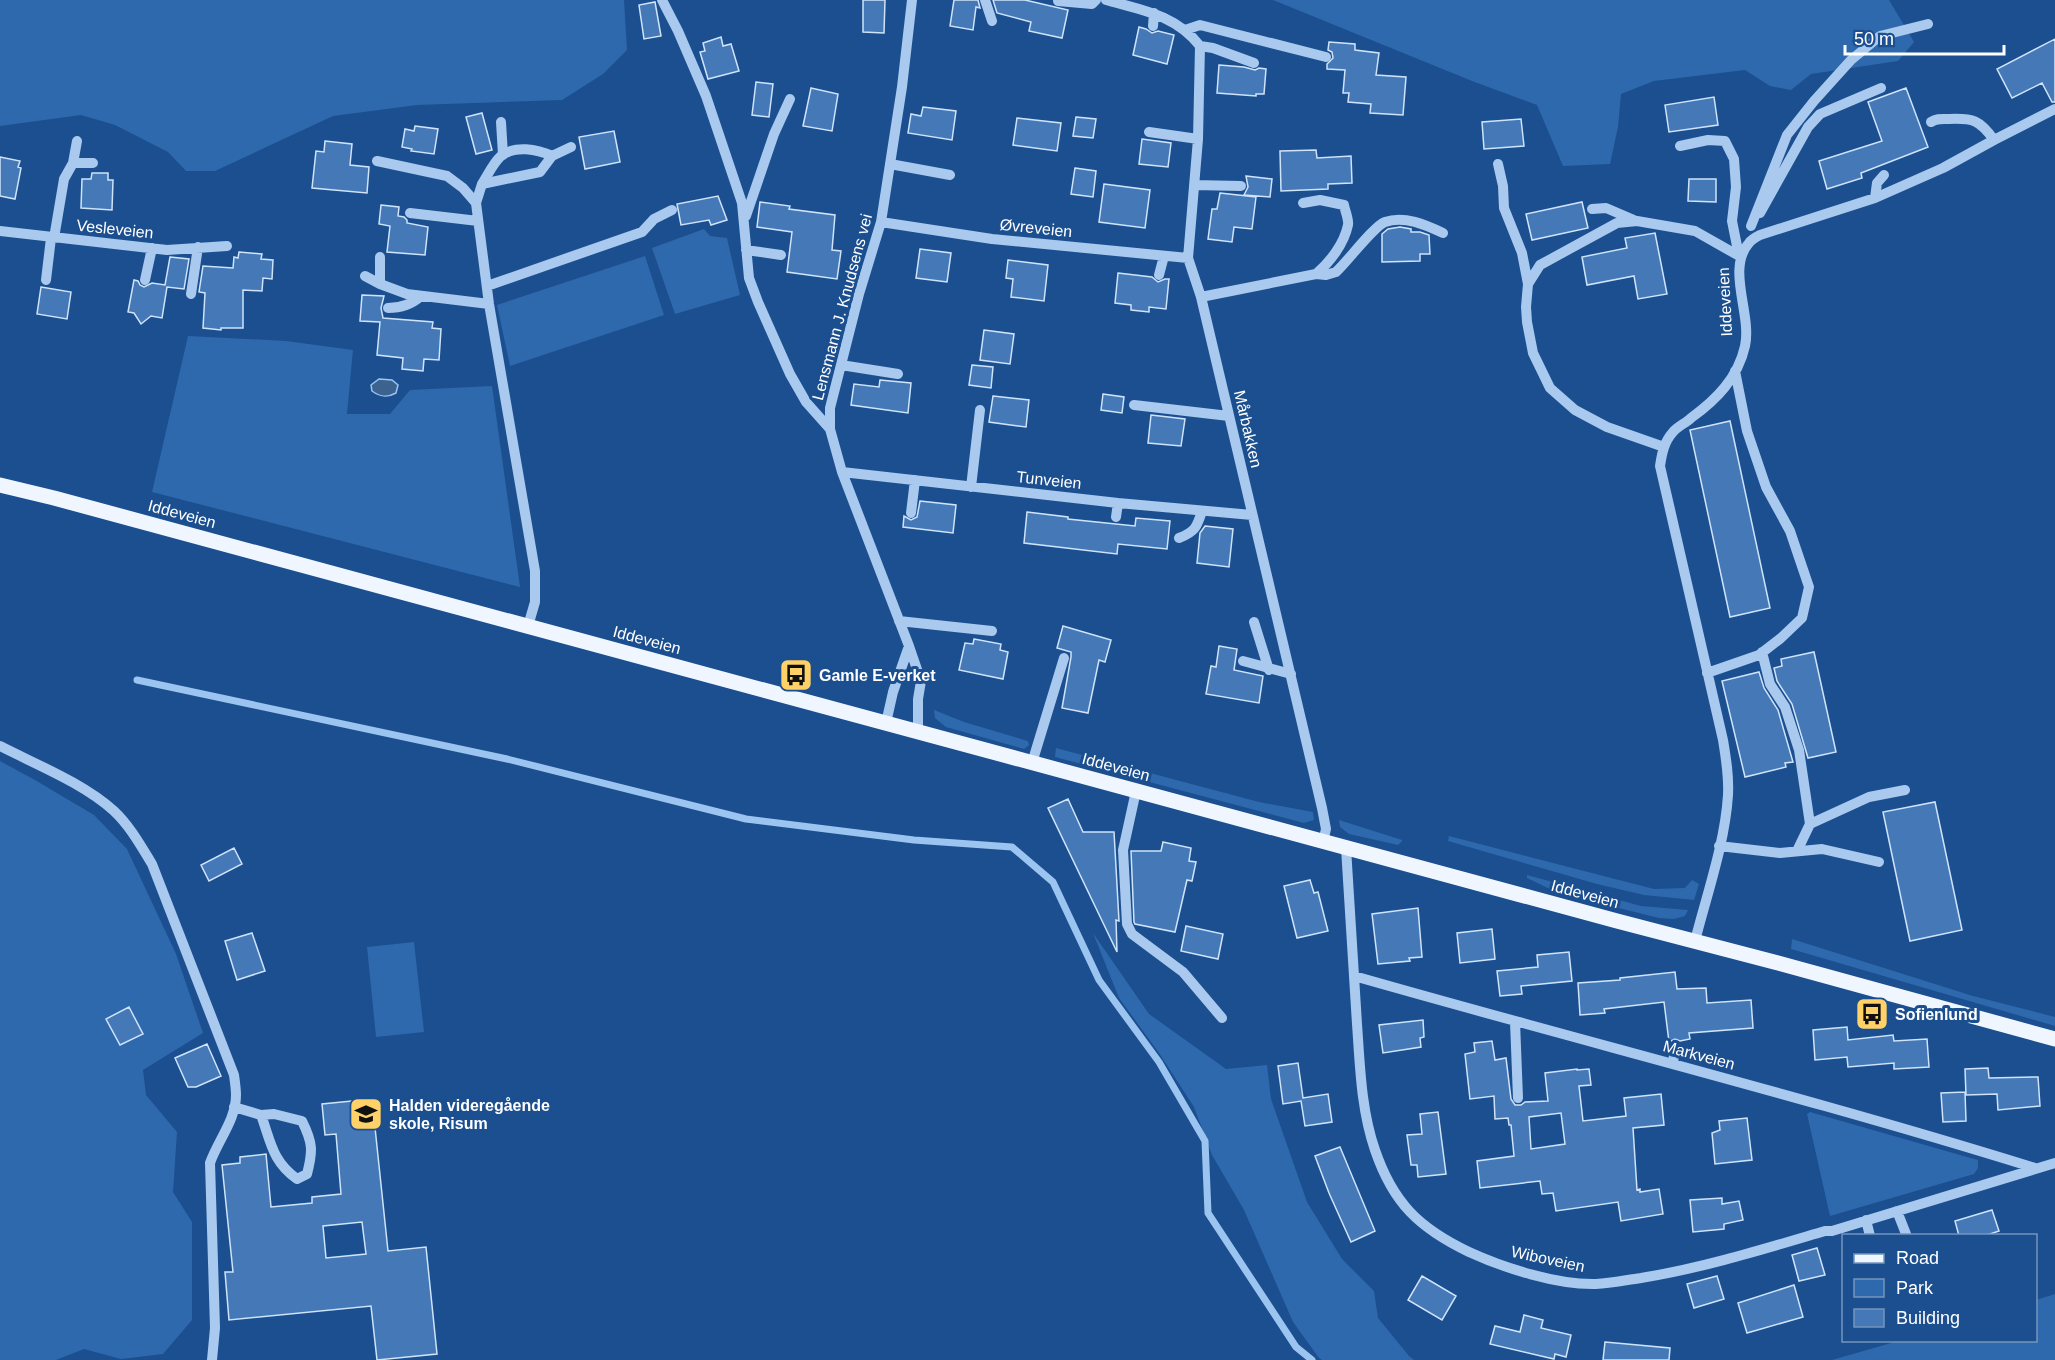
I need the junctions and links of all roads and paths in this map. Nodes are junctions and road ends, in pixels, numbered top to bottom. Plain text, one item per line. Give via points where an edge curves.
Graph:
1 (662, 0) edge
2 (912, 0) edge
3 (985, 0) edge
4 (1096, 0) edge
5 (1106, 0) edge
6 (1058, 1) edge
7 (1154, 14) junction
8 (992, 21) dead end
9 (1928, 24) dead end
10 (1153, 26) dead end
11 (1183, 28) junction
12 (1200, 46) junction
13 (1326, 57) dead end
14 (1254, 63) dead end
15 (1881, 88) dead end
16 (790, 99) dead end
17 (2055, 109) edge
18 (501, 122) dead end
19 (1931, 123) dead end
20 (1149, 132) dead end
21 (1198, 139) junction
22 (1994, 140) junction
23 (77, 141) dead end
24 (1680, 146) dead end
25 (571, 147) dead end
26 (503, 155) junction
27 (552, 156) junction
28 (377, 161) dead end
29 (74, 163) junction
30 (93, 163) dead end
31 (890, 164) junction
32 (1498, 164) dead end
33 (950, 175) dead end
34 (1884, 175) dead end
35 (482, 184) junction
36 (1194, 185) junction
37 (1241, 186) dead end
38 (1875, 198) junction
39 (476, 203) junction
40 (1304, 203) dead end
41 (1592, 209) dead end
42 (672, 210) dead end
43 (410, 213) dead end
44 (478, 220) junction
45 (1637, 221) junction
46 (744, 222) junction
47 (881, 222) junction
48 (1750, 226) junction
49 (0, 231) edge
50 (1443, 233) dead end
51 (52, 238) junction
52 (1749, 243) junction
53 (227, 246) dead end
54 (198, 247) junction
55 (152, 248) junction
56 (746, 250) junction
57 (781, 255) dead end
58 (1164, 256) junction
59 (1740, 256) junction
60 (380, 257) dead end
61 (1188, 258) junction
62 (1316, 274) junction
63 (1159, 275) dead end
64 (365, 276) dead end
65 (46, 280) dead end
66 (145, 280) dead end
67 (380, 284) junction
68 (1528, 284) junction
69 (487, 286) junction
70 (191, 294) dead end
71 (421, 296) junction
72 (1201, 297) junction
73 (489, 304) junction
74 (388, 308) dead end
75 (841, 364) junction
76 (1735, 371) junction
77 (898, 374) dead end
78 (1134, 405) dead end
79 (980, 410) dead end
80 (1229, 416) junction
81 (830, 429) junction
82 (1664, 447) junction
83 (842, 472) junction
84 (915, 480) junction
85 (0, 486) edge
86 (971, 487) junction
87 (1118, 503) junction
88 (1202, 511) junction
89 (911, 513) dead end
90 (1252, 515) junction
91 (1116, 517) dead end
92 (1179, 538) dead end
93 (899, 621) junction
94 (1254, 622) dead end
95 (528, 626) junction
96 (992, 632) dead end
97 (909, 646) junction
98 (1762, 652) junction
99 (1064, 658) dead end
100 (1243, 661) dead end
101 (1269, 670) junction
102 (1707, 673) junction
103 (1292, 674) junction
104 (886, 723) junction
105 (918, 732) junction
106 (0, 746) edge
107 (1032, 763) junction
108 (1905, 790) dead end
109 (1136, 791) junction
110 (1810, 824) junction
111 (1323, 842) junction
112 (1719, 846) junction
113 (1346, 848) junction
114 (1797, 852) junction
115 (1879, 862) dead end
116 (1695, 940) junction
117 (1354, 976) junction
118 (1222, 1018) dead end
119 (1515, 1022) junction
120 (2055, 1039) edge
121 (1675, 1046) dead end
122 (1673, 1064) junction
123 (1518, 1098) dead end
124 (234, 1107) junction
125 (261, 1115) junction
126 (2055, 1163) edge
127 (2035, 1168) junction
128 (1897, 1210) junction
129 (1866, 1220) junction
130 (1870, 1234) edge
131 (1906, 1234) edge
132 (212, 1360) edge

1 - 46 street via 706,96 742,203
2 - 31 street, Lensmann J. Knudsens vei
3 - 8 street
4 - 6 street via 1092,4
5 - 7 street
7 - 10 street
7 - 11 street
9 - 48 street via 1880,36 1821,93 1786,135
11 - 12 street
11 - 13 street via 1200,25
12 - 14 street
12 - 21 street, Mårbakken
15 - 48 street via 1820,114 1808,127
16 - 46 street
17 - 22 street
18 - 26 street
19 - 22 street via 1937,119 1969,118 1985,128
20 - 21 street
21 - 36 street, Mårbakken
22 - 38 street
23 - 29 street
24 - 59 street via 1725,141 1734,159 1736,187 1731,221
25 - 27 street
26 - 27 street via 537,149
26 - 35 street
27 - 35 street via 540,172
28 - 39 street via 447,176
29 - 30 street
29 - 51 street via 64,179
31 - 33 street
31 - 47 street, Lensmann J. Knudsens vei
32 - 68 street via 1504,208 1522,253
34 - 38 street via 1877,183
35 - 39 street
36 - 37 street
36 - 61 street, Mårbakken
38 - 52 street via 1760,235
39 - 44 street
40 - 62 street via 1320,200 1344,205 1349,222 1328,264
41 - 45 street via 1606,208
42 - 69 street via 654,219 642,232
43 - 44 street
44 - 69 street
45 - 59 street via 1695,231
45 - 68 street via 1617,223 1570,247 1540,265
46 - 56 street
47 - 58 street, Øvreveien via 992,239
47 - 75 street, Lensmann J. Knudsens vei
48 - 52 street
49 - 51 street, Vesleveien
50 - 62 street via 1423,224 1397,220 1383,223 1336,272
51 - 55 street, Vesleveien
51 - 65 street
52 - 59 street, Iddeveien
53 - 54 street, Vesleveien
54 - 55 street, Vesleveien
54 - 70 street
55 - 66 street
56 - 57 street
56 - 81 street via 749,278 790,374 806,402
58 - 61 street, Øvreveien
58 - 63 street
59 - 76 street, Iddeveien via 1745,346
60 - 67 street
61 - 72 street, Mårbakken
62 - 72 street
64 - 67 street
67 - 71 street
68 - 82 street via 1527,322 1533,353 1550,388 1575,410 1607,427
69 - 73 street
71 - 73 street
71 - 74 street via 400,308
72 - 80 street, Mårbakken
73 - 95 street via 535,571
75 - 77 street
75 - 81 street, Lensmann J. Knudsens vei via 830,408
76 - 82 street, Iddeveien via 1722,393 1674,431
76 - 98 street via 1747,431 1766,487 1790,531 1809,587 1802,618
78 - 80 street
79 - 86 street
80 - 90 street, Mårbakken
81 - 83 street, Lensmann J. Knudsens vei
82 - 102 street via 1660,466
83 - 84 street, Tunveien
83 - 93 street, Lensmann J. Knudsens vei
84 - 86 street, Tunveien
84 - 89 street
85 - 95 main road, Iddeveien
86 - 87 street, Tunveien
87 - 88 street, Tunveien
87 - 91 street
88 - 90 street, Tunveien
88 - 92 street via 1197,527
90 - 103 street, Mårbakken
93 - 96 street
93 - 97 street, Lensmann J. Knudsens vei
94 - 101 street
95 - 104 main road, Iddeveien
97 - 104 street
97 - 105 street, Lensmann J. Knudsens vei via 921,681
98 - 102 street
98 - 110 street via 1770,684 1785,707 1799,750
99 - 107 street
100 - 101 street
101 - 103 street
102 - 112 street via 1728,768 1728,795
103 - 111 street, Mårbakken via 1326,829
104 - 105 main road, Iddeveien
105 - 107 main road, Iddeveien
106 - 124 street via 89,792 115,812 135,836 152,864 234,1076
107 - 109 main road, Iddeveien
108 - 110 street via 1869,796
109 - 111 main road, Iddeveien
109 - 118 street via 1123,850 1126,924 1132,934 1183,972
110 - 114 street
111 - 113 main road, Iddeveien
112 - 114 street
112 - 116 street
113 - 116 main road, Iddeveien
113 - 117 street, Wiboveien
114 - 115 street via 1822,849
116 - 120 main road, Iddeveien
117 - 119 street, Markveien
117 - 129 street, Wiboveien via 1361,1074 1374,1148 1398,1199 1428,1230 1445,1241 1524,1272 1595,1284 1678,1272
119 - 122 street, Markveien
119 - 123 street
121 - 122 street
122 - 127 street, Markveien
124 - 125 street
124 - 132 street via 210,1163 215,1328
125 - 125 street via 276,1159 284,1170 297,1179 307,1174 312,1154 302,1121
126 - 127 street, Wiboveien
127 - 128 street, Wiboveien
128 - 129 street, Wiboveien
128 - 131 street
129 - 130 street

